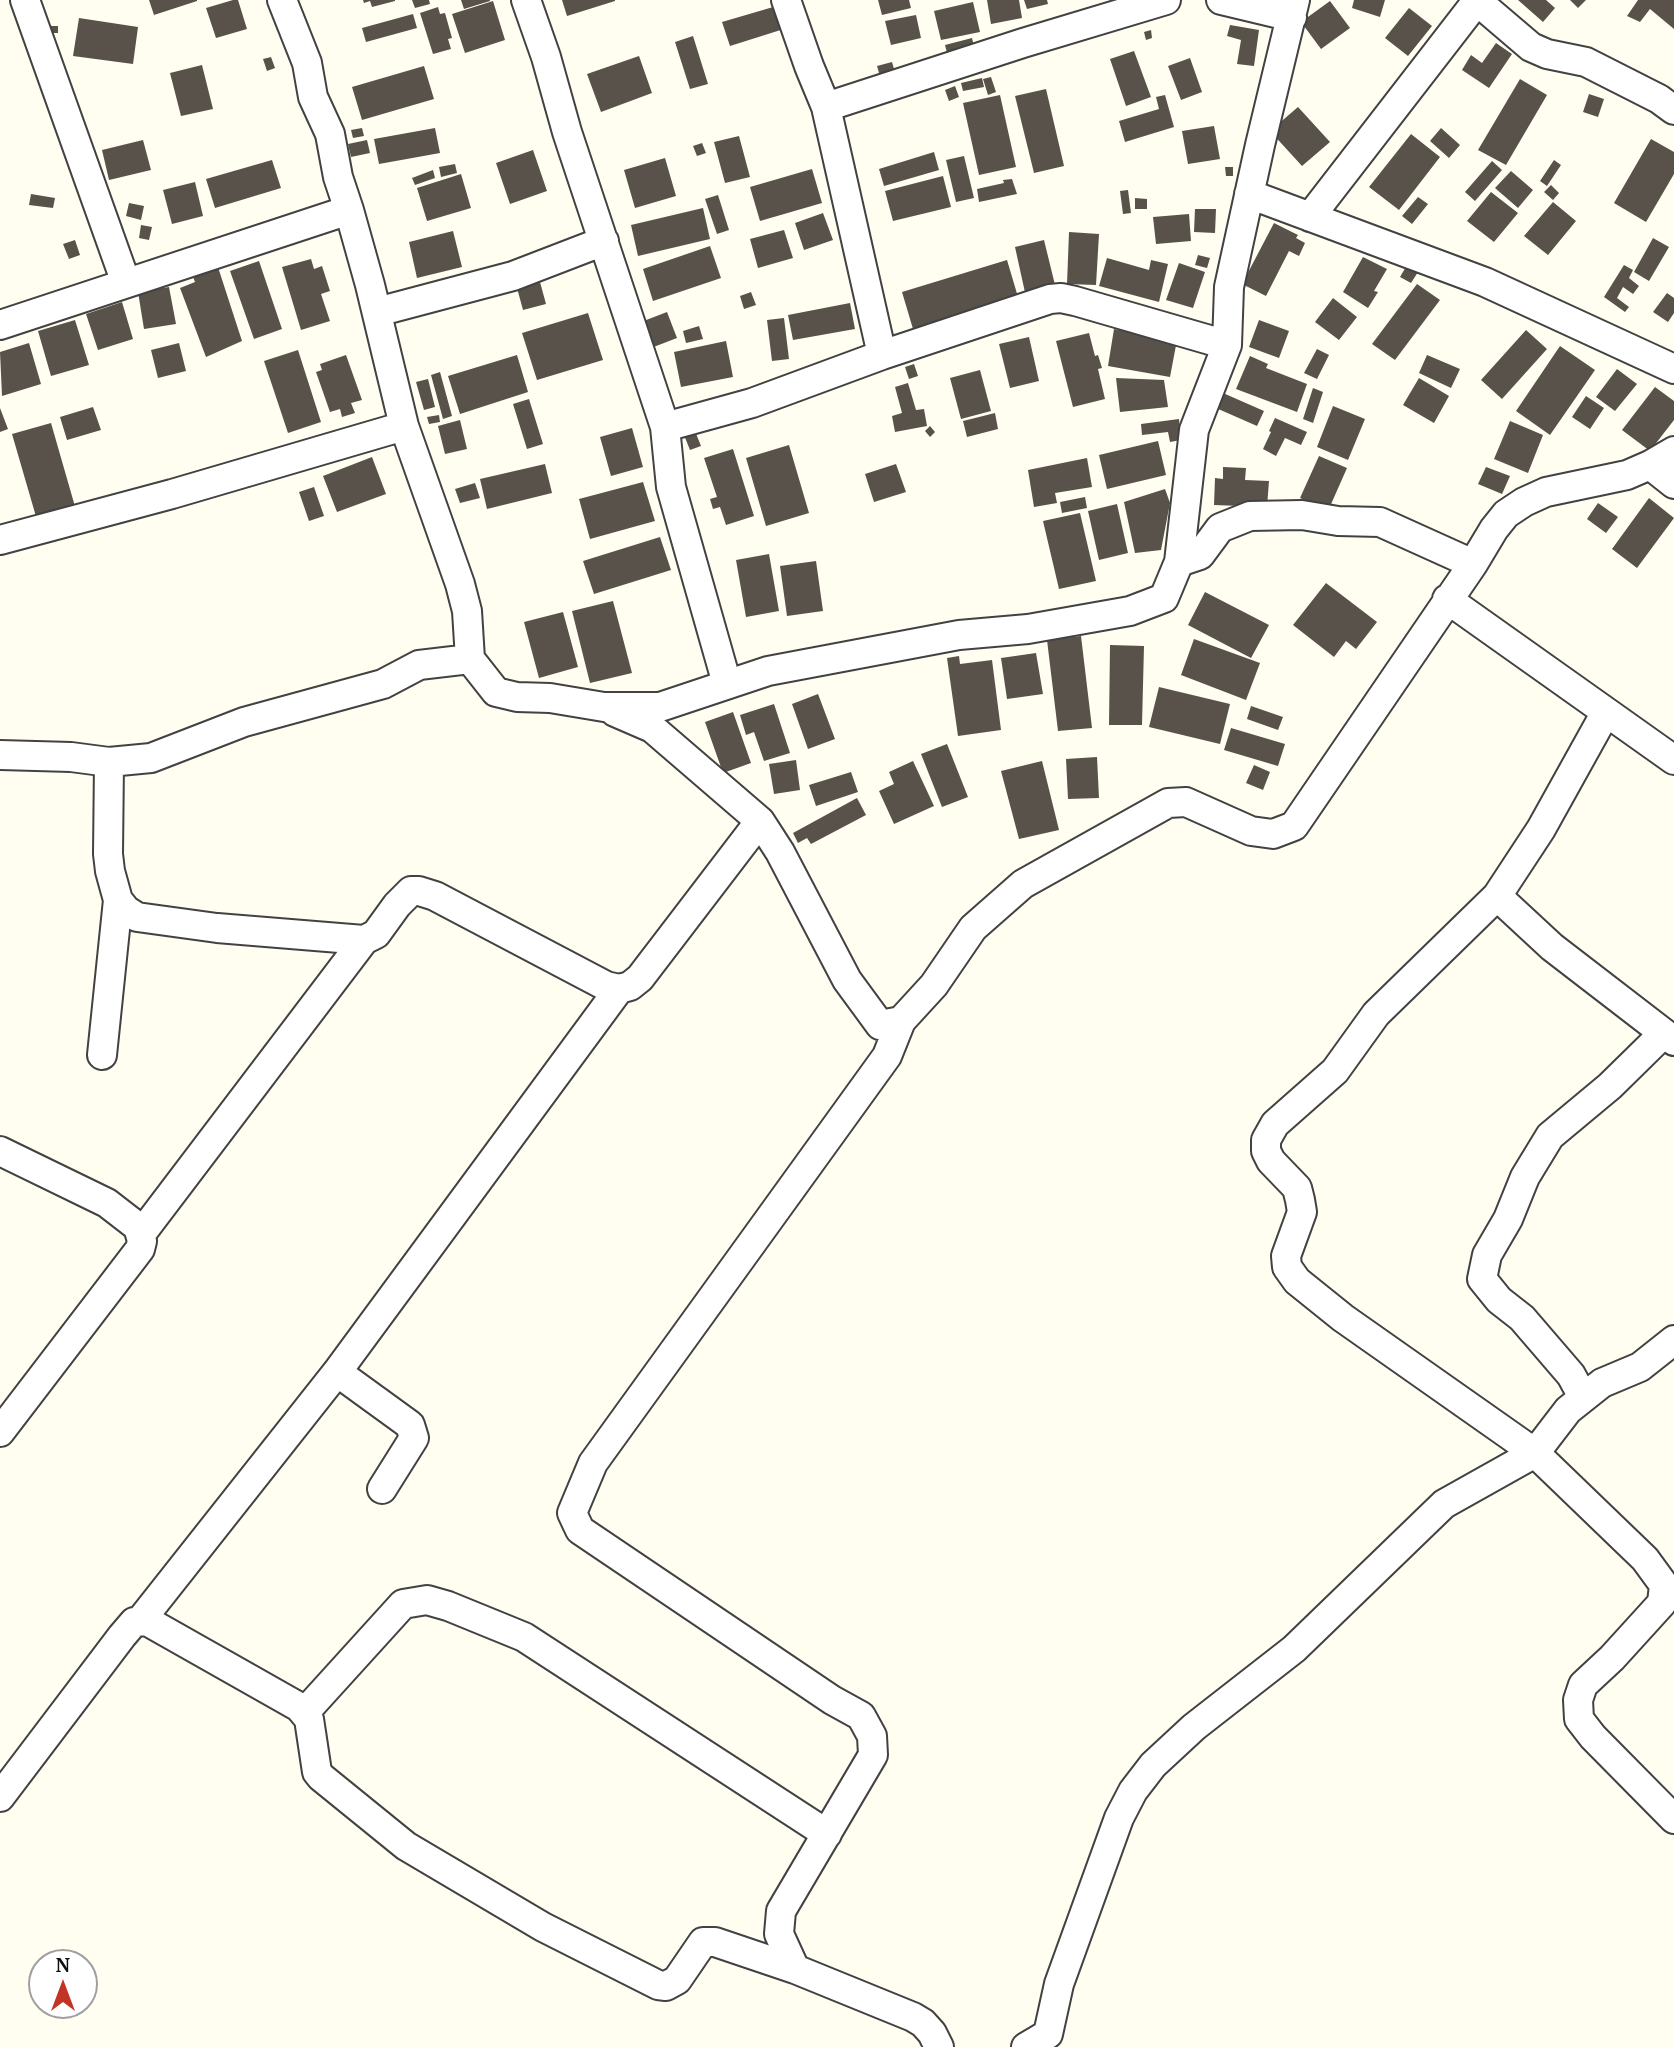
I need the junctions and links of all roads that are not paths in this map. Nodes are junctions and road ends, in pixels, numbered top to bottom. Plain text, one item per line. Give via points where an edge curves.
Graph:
1 (25, 0) edge
2 (282, 0) edge
3 (526, 0) edge
4 (786, 0) edge
5 (1166, 0) edge
6 (1221, 0) edge
7 (1476, 0) edge
8 (1294, 8) edge
9 (827, 107) junction
10 (1674, 110) edge
11 (1249, 194) junction
12 (349, 210) junction
13 (1310, 217) junction
14 (604, 241) junction
15 (126, 283) junction
16 (377, 312) junction
17 (0, 325) edge
18 (1227, 345) junction
19 (883, 355) junction
20 (1674, 369) edge
21 (404, 426) junction
22 (665, 427) junction
23 (1674, 451) edge
24 (1650, 465) junction
25 (1674, 484) edge
26 (0, 540) edge
27 (1179, 562) junction
28 (1473, 564) junction
29 (1447, 599) junction
30 (470, 659) junction
31 (727, 684) junction
32 (604, 707) junction
33 (1606, 712) junction
34 (0, 755) edge
35 (1674, 760) edge
36 (109, 762) junction
37 (760, 821) junction
38 (1497, 896) junction
39 (118, 900) junction
40 (364, 940) junction
41 (619, 989) junction
42 (901, 1021) junction
43 (1668, 1038) edge
44 (102, 1055) dead end
45 (0, 1151) edge
46 (141, 1234) junction
47 (1674, 1340) edge
48 (337, 1371) junction
49 (1583, 1397) junction
50 (0, 1432) edge
51 (1535, 1453) junction
52 (382, 1489) dead end
53 (141, 1620) junction
54 (305, 1712) junction
55 (0, 1797) edge
56 (1674, 1819) edge
57 (827, 1834) junction
58 (795, 1969) junction
59 (939, 2047) edge
60 (1026, 2047) edge

1 - 15 street
2 - 12 street via 307,63 313,97 330,134
3 - 14 street
4 - 9 street
5 - 9 street
6 - 8 street
7 - 10 street via 1531,47 1586,62
7 - 13 street
8 - 11 street
9 - 19 street
11 - 13 street
11 - 18 street via 1229,287
12 - 15 street
12 - 16 street
13 - 20 street via 1485,282
14 - 16 street via 513,276
14 - 22 street
15 - 17 street
16 - 21 street
18 - 19 street via 1061,298
18 - 27 street via 1194,430
19 - 22 street via 752,403
21 - 26 street
21 - 30 street via 460,584
22 - 31 street via 671,487
23 - 24 street
24 - 25 street
24 - 28 street via 1524,502 1506,514
27 - 28 street via 1200,555 1220,528 1250,516 1302,515 1338,522 1380,522
27 - 31 street via 1164,598 1130,611 909,644 768,671
28 - 29 street
29 - 33 street
29 - 42 street via 1294,826 1273,834 1251,831 1186,802 1168,803 1023,884 973,928 934,985
30 - 32 street via 496,692
30 - 36 street via 419,665 383,684 244,722 151,758
31 - 32 street via 660,707
32 - 37 street via 652,728
33 - 35 street
33 - 38 street via 1541,829
34 - 36 street
36 - 39 street via 108,854
37 - 41 street via 640,978
37 - 42 street via 847,980 880,1025
38 - 43 street via 1552,947
38 - 51 street via 1376,1014 1335,1071 1275,1124 1266,1151 1297,1188 1300,1200 1299,1224 1286,1256 1287,1267 1297,1281
39 - 40 street via 137,917 154,920
39 - 44 street
40 - 41 street via 376,934 411,891 419,891
40 - 46 street
41 - 48 street
42 - 57 street via 887,1056 593,1463 572,1513 580,1530 861,1716 872,1736 873,1755
43 - 49 street via 1550,1136 1525,1177 1488,1255 1482,1279 1571,1375
45 - 46 street via 107,1203
46 - 50 street via 140,1248
47 - 49 street via 1640,1367 1602,1383
48 - 52 street via 410,1425 414,1438
48 - 53 street
49 - 51 street via 1567,1410
51 - 56 street via 1645,1559 1664,1585 1662,1603 1583,1685 1578,1700 1579,1718
51 - 60 street via 1444,1504 1294,1649 1153,1765 1118,1818 1059,1984 1048,2034
53 - 54 street
53 - 55 street via 121,1636
54 - 57 street via 403,1604 427,1600 524,1637
54 - 58 street via 321,1776 406,1846 543,1927 658,1985 673,1985 698,1946 708,1941
57 - 58 street via 781,1911 779,1934
58 - 59 street via 923,2023

